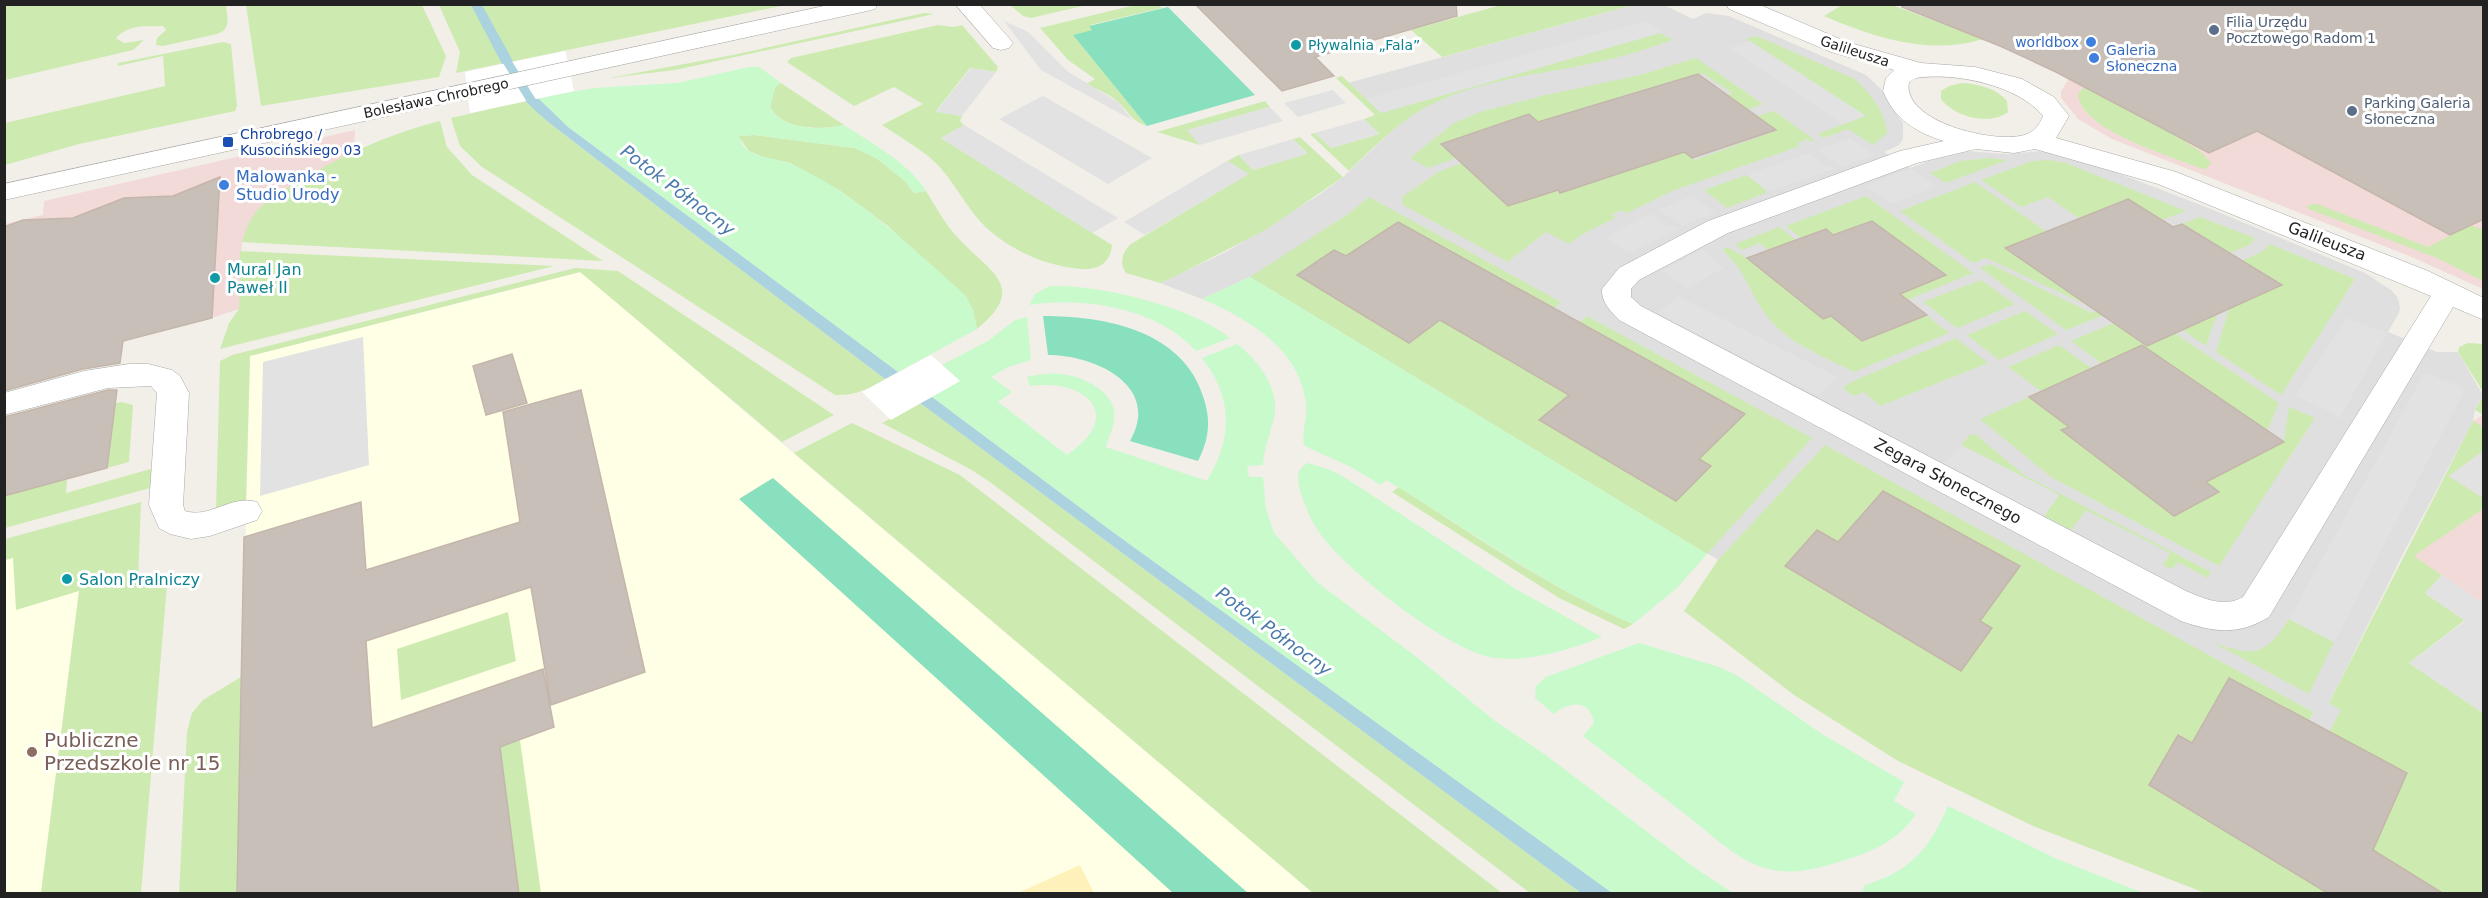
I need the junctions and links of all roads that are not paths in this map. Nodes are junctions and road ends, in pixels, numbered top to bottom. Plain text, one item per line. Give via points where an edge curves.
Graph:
1 (867, 4) edge
2 (966, 4) edge
3 (1737, 4) edge
4 (1792, 28) junction
5 (1001, 43) dead end
6 (1920, 70) junction
7 (1895, 91) junction
8 (2056, 116) junction
9 (1915, 118) junction
10 (2036, 141) junction
11 (1974, 142) junction
12 (1909, 157) junction
13 (2167, 178) junction
14 (4, 192) edge
15 (2448, 292) junction
16 (2484, 310) edge
17 (4, 404) edge
18 (245, 511) dead end

1 - 14 street, Bolesława Chrobrego
2 - 5 street
3 - 4 street, Galileusza
4 - 6 street, Galileusza via 1857,53
4 - 7 street, Galileusza via 1872,72
6 - 7 street via 1898,78
6 - 8 street, Galileusza via 1969,73 2007,82 2038,96
7 - 9 street, Galileusza via 1905,110
8 - 10 street via 2050,133
8 - 13 street, Galileusza
9 - 11 street via 1941,132
9 - 12 street via 1919,139
10 - 11 street via 2013,145
10 - 13 street, Galileusza
11 - 12 street, Zegara Słonecznego
12 - 15 street, Zegara Słonecznego via 1699,236 1623,279 1615,292 1618,302 1630,313 2173,601 2212,617 2238,617 2256,608
13 - 15 street, Galileusza
15 - 16 street, Galileusza
17 - 18 street via 116,376 160,377 172,393 166,505 170,517 176,523 190,525

